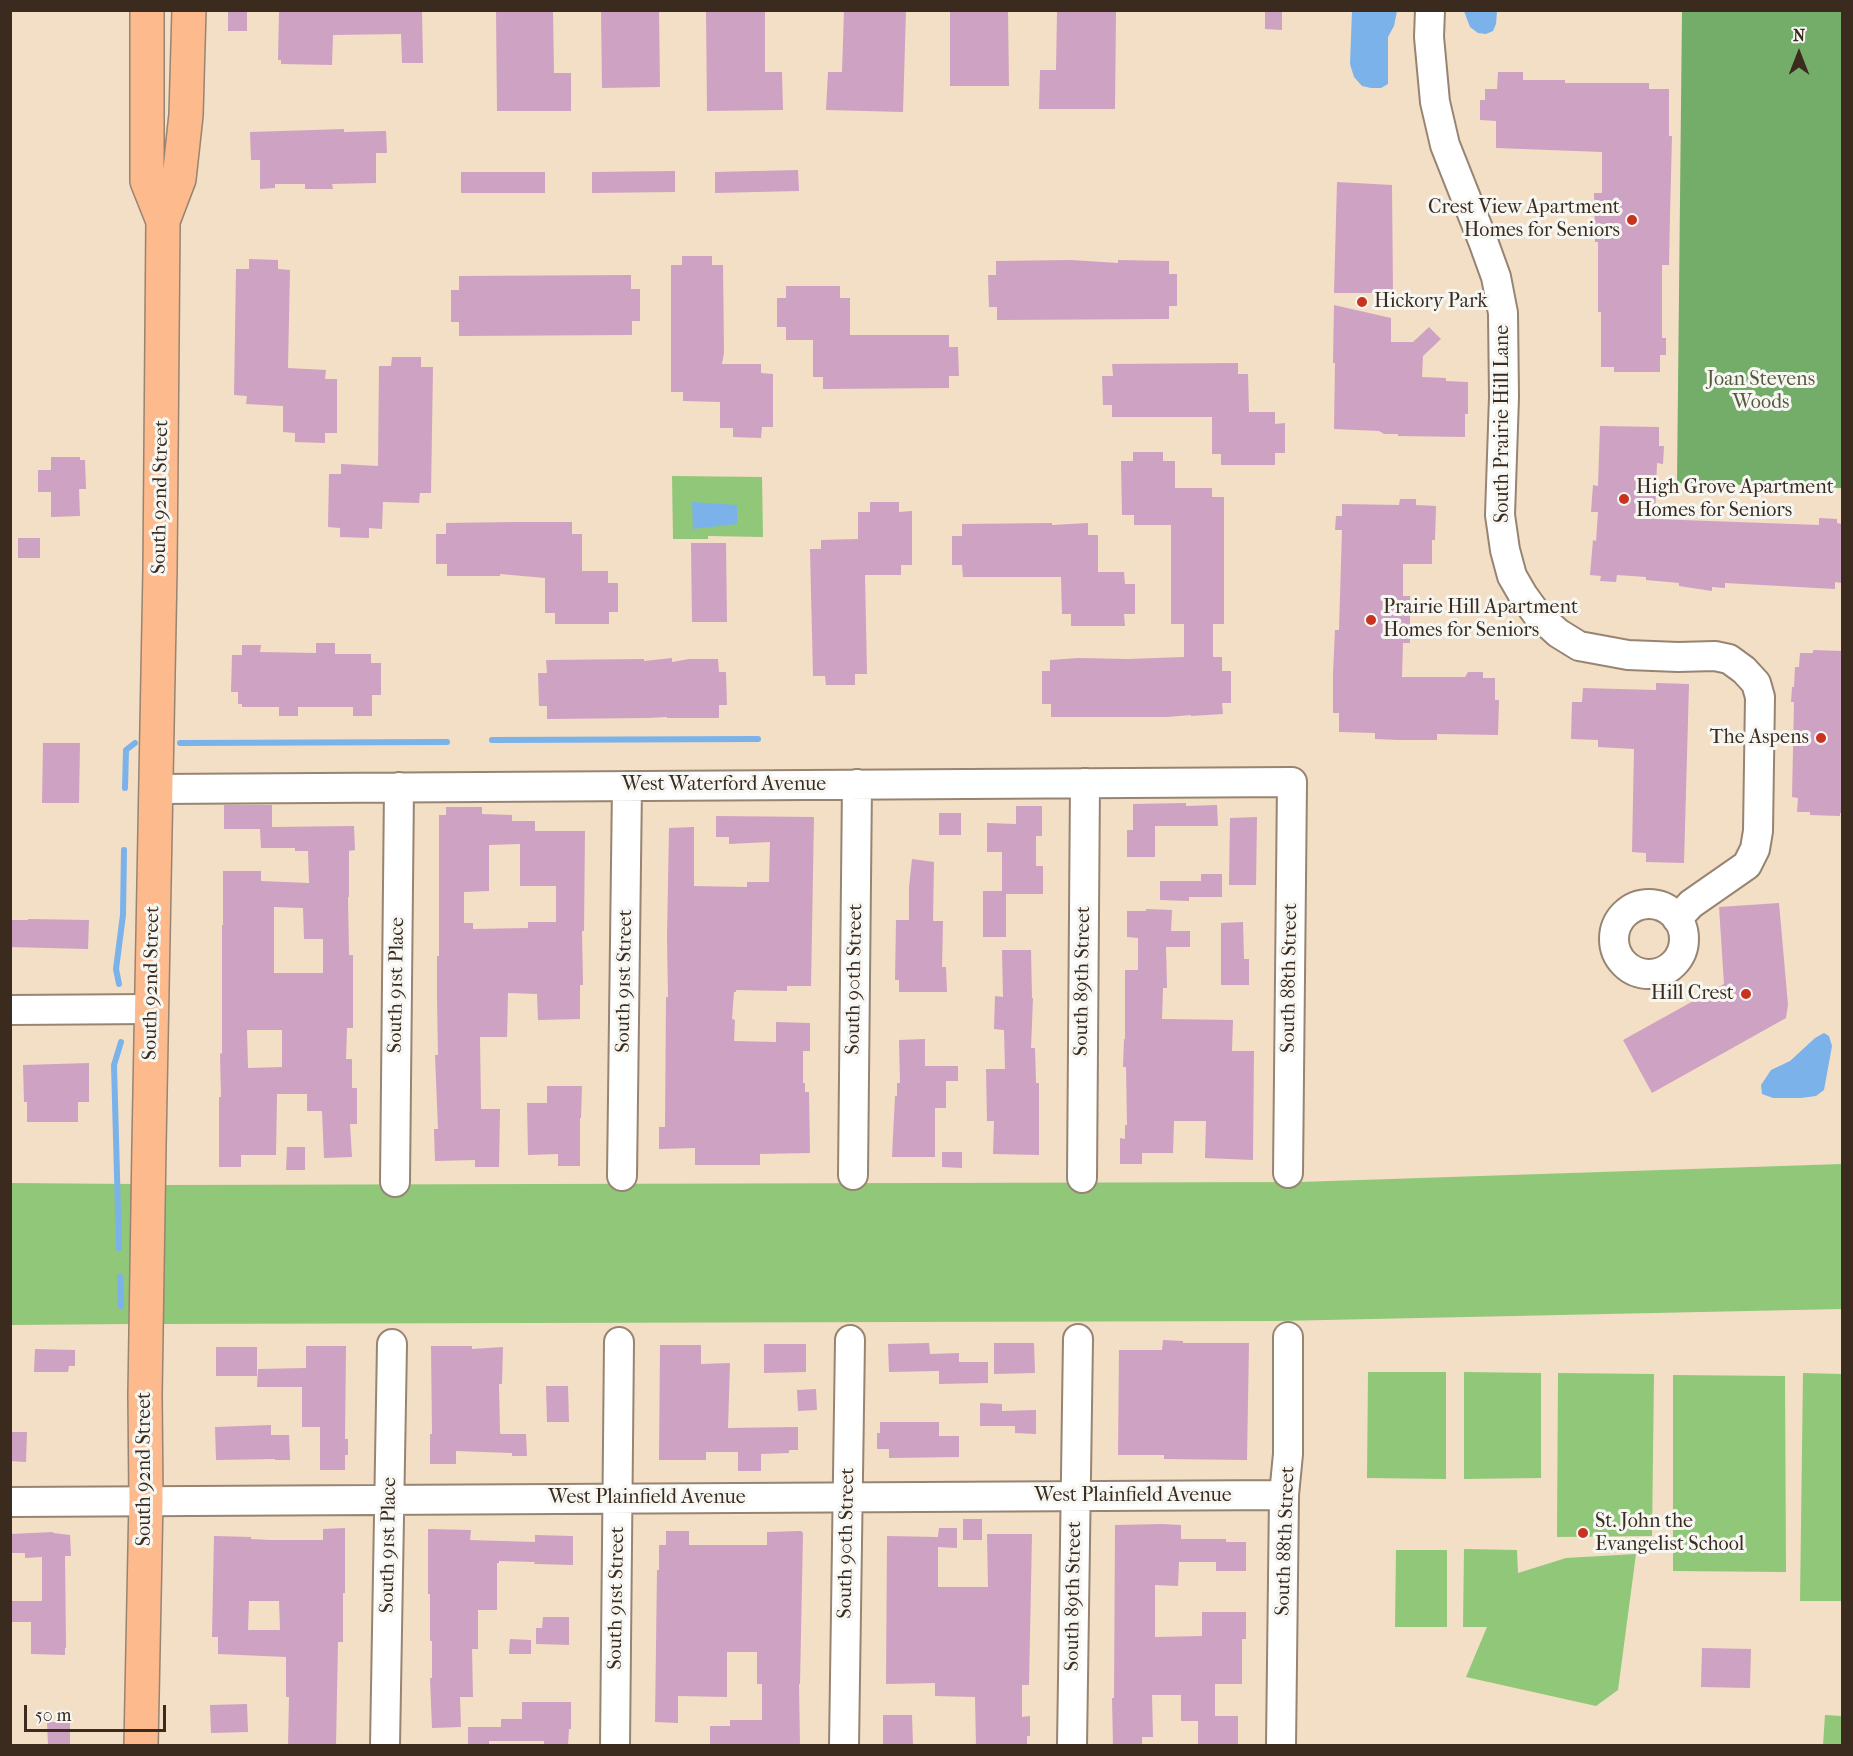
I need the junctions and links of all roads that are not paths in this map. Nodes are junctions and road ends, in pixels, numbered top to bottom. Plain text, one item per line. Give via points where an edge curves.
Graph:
1 (147, 10) edge
2 (189, 10) edge
3 (1430, 10) edge
4 (146, 55) junction
5 (188, 55) junction
6 (163, 221) junction
7 (1292, 782) joint
8 (1085, 783) junction
9 (857, 784) junction
10 (627, 786) junction
11 (399, 787) junction
12 (157, 789) junction
13 (1677, 919) dead end
14 (152, 1009) junction
15 (10, 1010) edge
16 (1288, 1173) dead end
17 (854, 1175) dead end
18 (622, 1176) dead end
19 (1082, 1178) dead end
20 (395, 1182) dead end
21 (1288, 1337) dead end
22 (1078, 1339) dead end
23 (850, 1340) dead end
24 (619, 1342) dead end
25 (392, 1344) dead end
26 (1284, 1495) junction
27 (1076, 1496) junction
28 (847, 1497) junction
29 (618, 1498) junction
30 (390, 1499) junction
31 (146, 1500) junction
32 (10, 1502) edge
33 (141, 1746) edge
34 (385, 1746) edge
35 (615, 1746) edge
36 (844, 1746) edge
37 (1072, 1746) edge
38 (1281, 1746) edge

1 - 4 main road, South 92nd Street
2 - 5 main road, South 92nd Street
3 - 13 street, South Prairie Hill Lane via 1435,102 1445,145 1484,241 1503,313 1500,514 1512,576 1536,613 1579,646 1628,655 1729,658 1756,683 1760,698 1755,849 1747,865 1691,904
4 - 5 main road
4 - 6 main road, South 92nd Street via 147,181
5 - 6 main road, South 92nd Street via 179,179
6 - 12 main road, South 92nd Street
7 - 8 street, West Waterford Avenue
7 - 16 street, South 88th Street
8 - 9 street, West Waterford Avenue
8 - 19 street, South 89th Street
9 - 10 street, West Waterford Avenue
9 - 17 street, South 90th Street
10 - 11 street, West Waterford Avenue
10 - 18 street, South 91st Street
11 - 12 street, West Waterford Avenue
11 - 20 street, South 91st Place
12 - 14 main road, South 92nd Street
14 - 15 street
14 - 31 main road, South 92nd Street
21 - 26 street, South 88th Street
22 - 27 street, South 89th Street
23 - 28 street, South 90th Street
24 - 29 street, South 91st Street
25 - 30 street, South 91st Place
26 - 27 street, West Plainfield Avenue
26 - 38 street, South 88th Street
27 - 28 street, West Plainfield Avenue
27 - 37 street, South 89th Street
28 - 29 street, West Plainfield Avenue
28 - 36 street, South 90th Street
29 - 30 street, West Plainfield Avenue
29 - 35 street, South 91st Street
30 - 31 street, West Plainfield Avenue
30 - 34 street, South 91st Place
31 - 32 street, West Plainfield Avenue
31 - 33 main road, South 92nd Street

